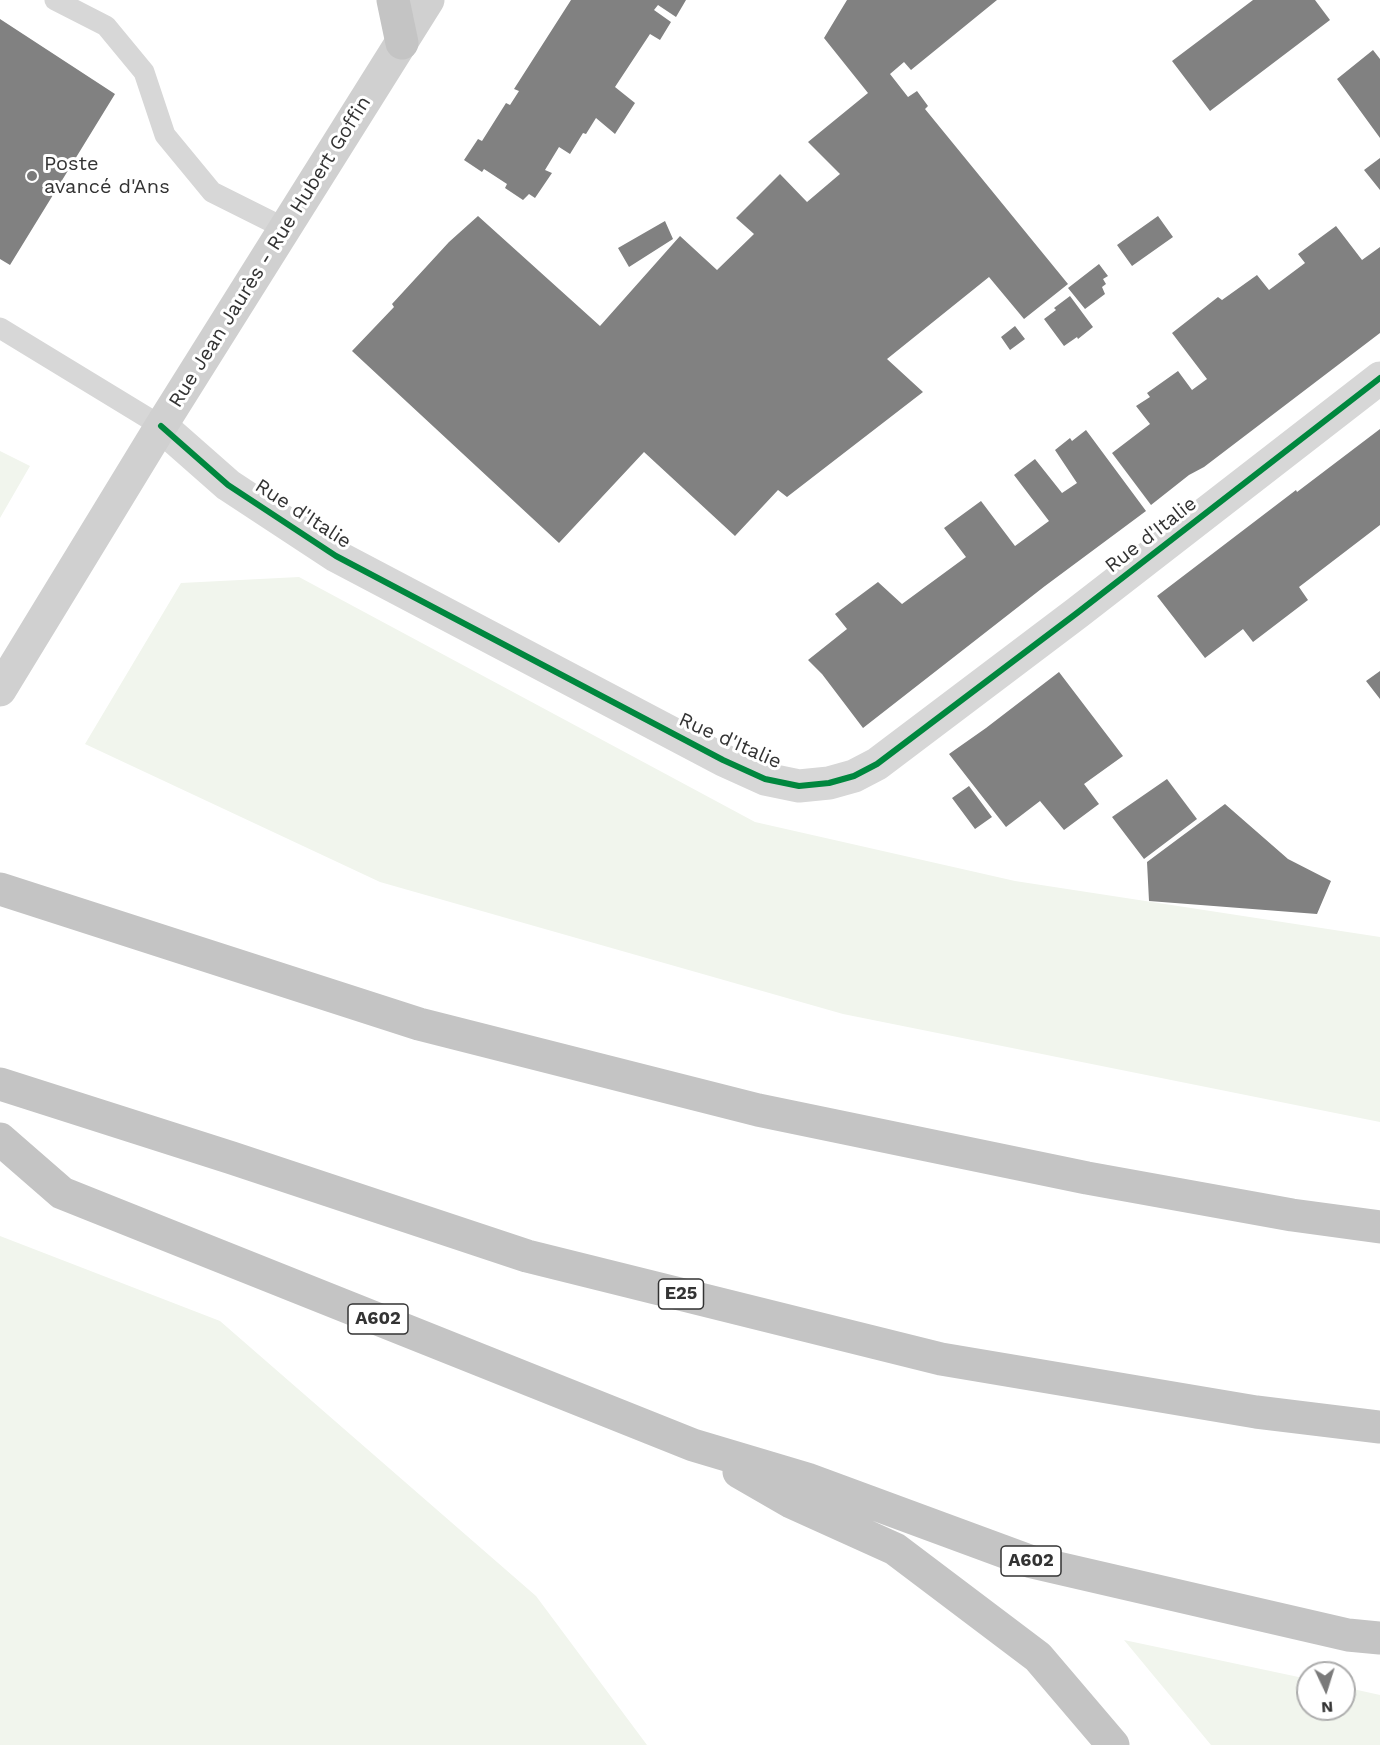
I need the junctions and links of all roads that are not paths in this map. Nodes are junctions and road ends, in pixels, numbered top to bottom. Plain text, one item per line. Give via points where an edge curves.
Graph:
1 (55, 0) edge
2 (393, 0) edge
3 (428, 0) edge
4 (402, 42) junction
5 (284, 228) junction
6 (0, 328) edge
7 (1380, 378) edge
8 (161, 426) junction
9 (0, 690) edge
10 (1, 889) edge
11 (0, 1084) edge
12 (0, 1139) edge
13 (1380, 1227) edge
14 (1380, 1427) edge
15 (693, 1445) junction
16 (1380, 1638) edge
17 (1113, 1745) edge

1 - 5 lane via 106,26 144,72 165,135 212,192
2 - 4 highway
3 - 4 main road, Rue Jean Jaurès - Rue Hubert Goffin
4 - 5 main road, Rue Jean Jaurès - Rue Hubert Goffin
5 - 8 main road, Rue Jean Jaurès - Rue Hubert Goffin
6 - 8 lane
7 - 8 street, Rue d'Italie via 877,764 829,783 798,786 765,779 723,760 336,556 228,485
8 - 9 main road, Rue Jean Jaurès - Rue Hubert Goffin
10 - 13 highway via 419,1024 758,1110 1087,1178
11 - 14 highway, E25 via 527,1256 883,1345 941,1359 1245,1410
12 - 15 highway, A602 via 62,1193
15 - 16 highway, A602 via 807,1479 1032,1562 1348,1635
15 - 17 highway, A602 via 791,1502 895,1549 1038,1657

